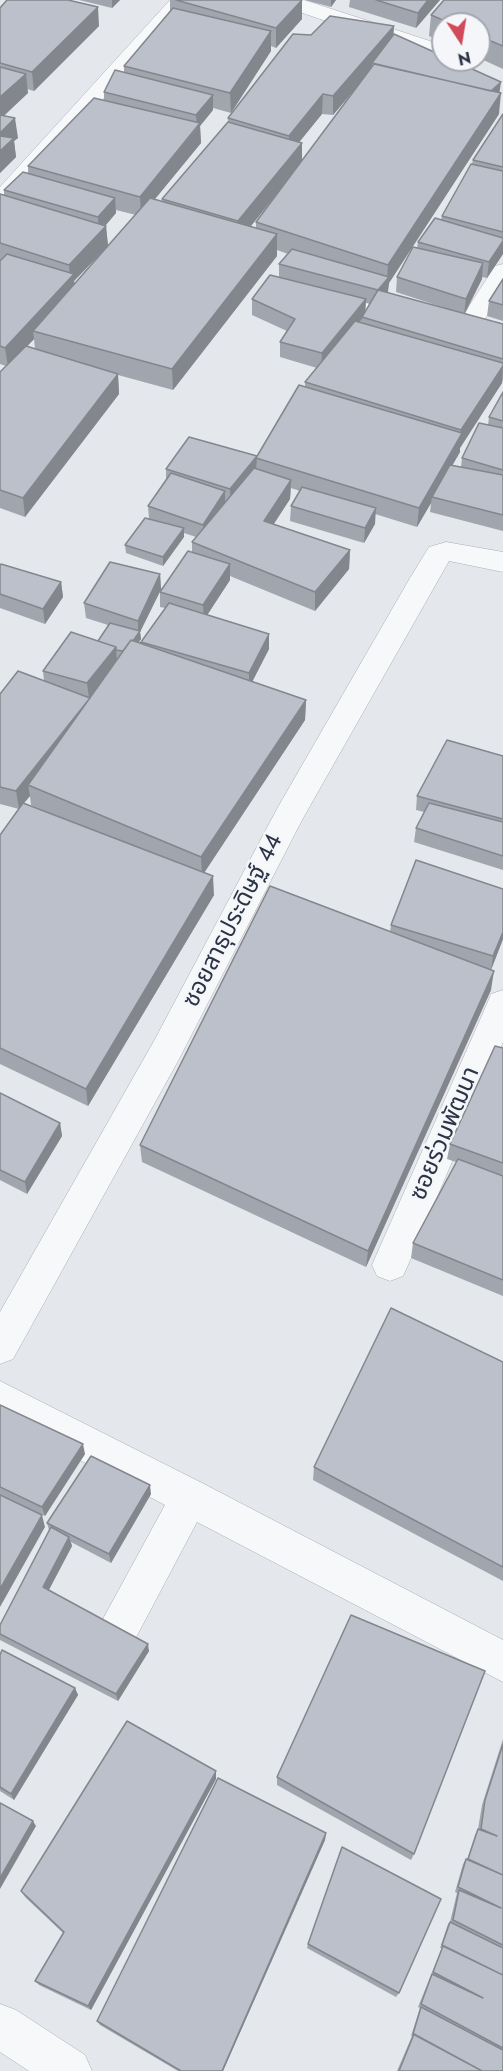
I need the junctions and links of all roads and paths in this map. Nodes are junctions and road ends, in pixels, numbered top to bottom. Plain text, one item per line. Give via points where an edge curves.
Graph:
1 (181, 0) edge
2 (283, 0) edge
3 (431, 51) edge
4 (0, 201) edge
5 (503, 271) edge
6 (294, 293) edge
7 (503, 562) edge
8 (503, 1004) edge
9 (390, 1265) dead end
10 (0, 1347) edge
11 (0, 1399) edge
12 (190, 1497) junction
13 (118, 1631) edge
14 (503, 1662) edge
15 (0, 2026) edge
16 (69, 2071) edge

1 - 4 street
2 - 3 street
5 - 6 street via 471,322 453,327
7 - 10 street, ซอยสาธุประดิษฐ์ 44 via 446,551 439,554 289,815 166,1052
8 - 9 street, ซอยร่วมพัฒนา
11 - 12 street
12 - 13 street
12 - 14 street
15 - 16 street

